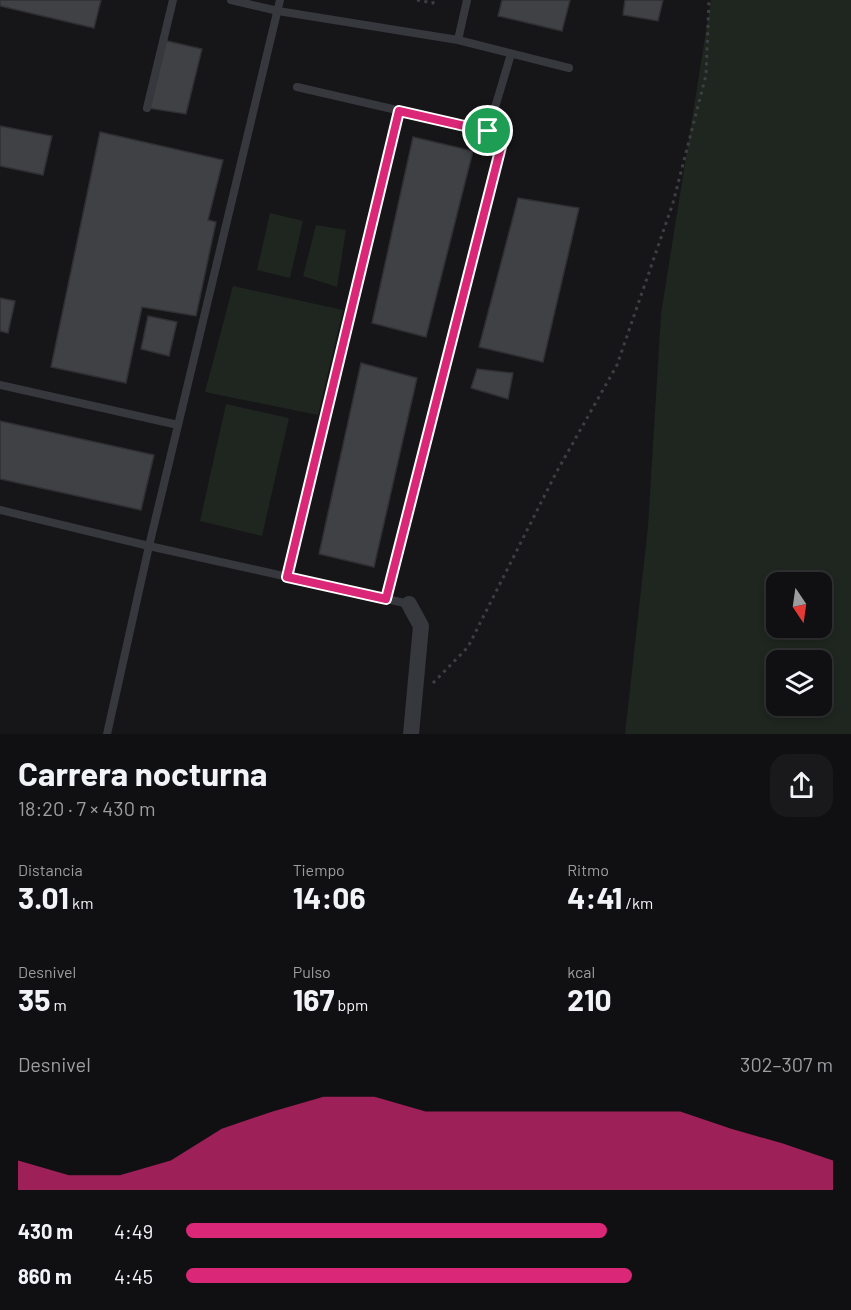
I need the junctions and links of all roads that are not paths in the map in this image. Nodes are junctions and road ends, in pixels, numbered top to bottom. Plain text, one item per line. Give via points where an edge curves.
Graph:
1 (173, 0) edge
2 (231, 0) edge
3 (280, 0) edge
4 (467, 0) edge
5 (278, 11) junction
6 (458, 40) junction
7 (511, 54) junction
8 (569, 68) dead end
9 (297, 87) dead end
10 (147, 108) dead end
11 (399, 111) junction
12 (488, 131) junction
13 (0, 385) edge
14 (178, 425) junction
15 (0, 510) edge
16 (150, 546) junction
17 (287, 577) junction
18 (386, 599) junction
19 (409, 604) joint
20 (107, 734) edge
21 (411, 734) edge

1 - 10 lane
2 - 5 lane
3 - 5 lane
4 - 6 lane
5 - 6 lane
5 - 14 lane
6 - 7 lane
7 - 8 lane
7 - 12 lane
9 - 11 lane
11 - 12 lane
11 - 17 lane
12 - 18 lane via 504,135
13 - 14 lane
14 - 16 lane
15 - 16 lane
16 - 17 lane
16 - 20 lane
17 - 18 lane
18 - 19 lane
19 - 21 street via 422,626

